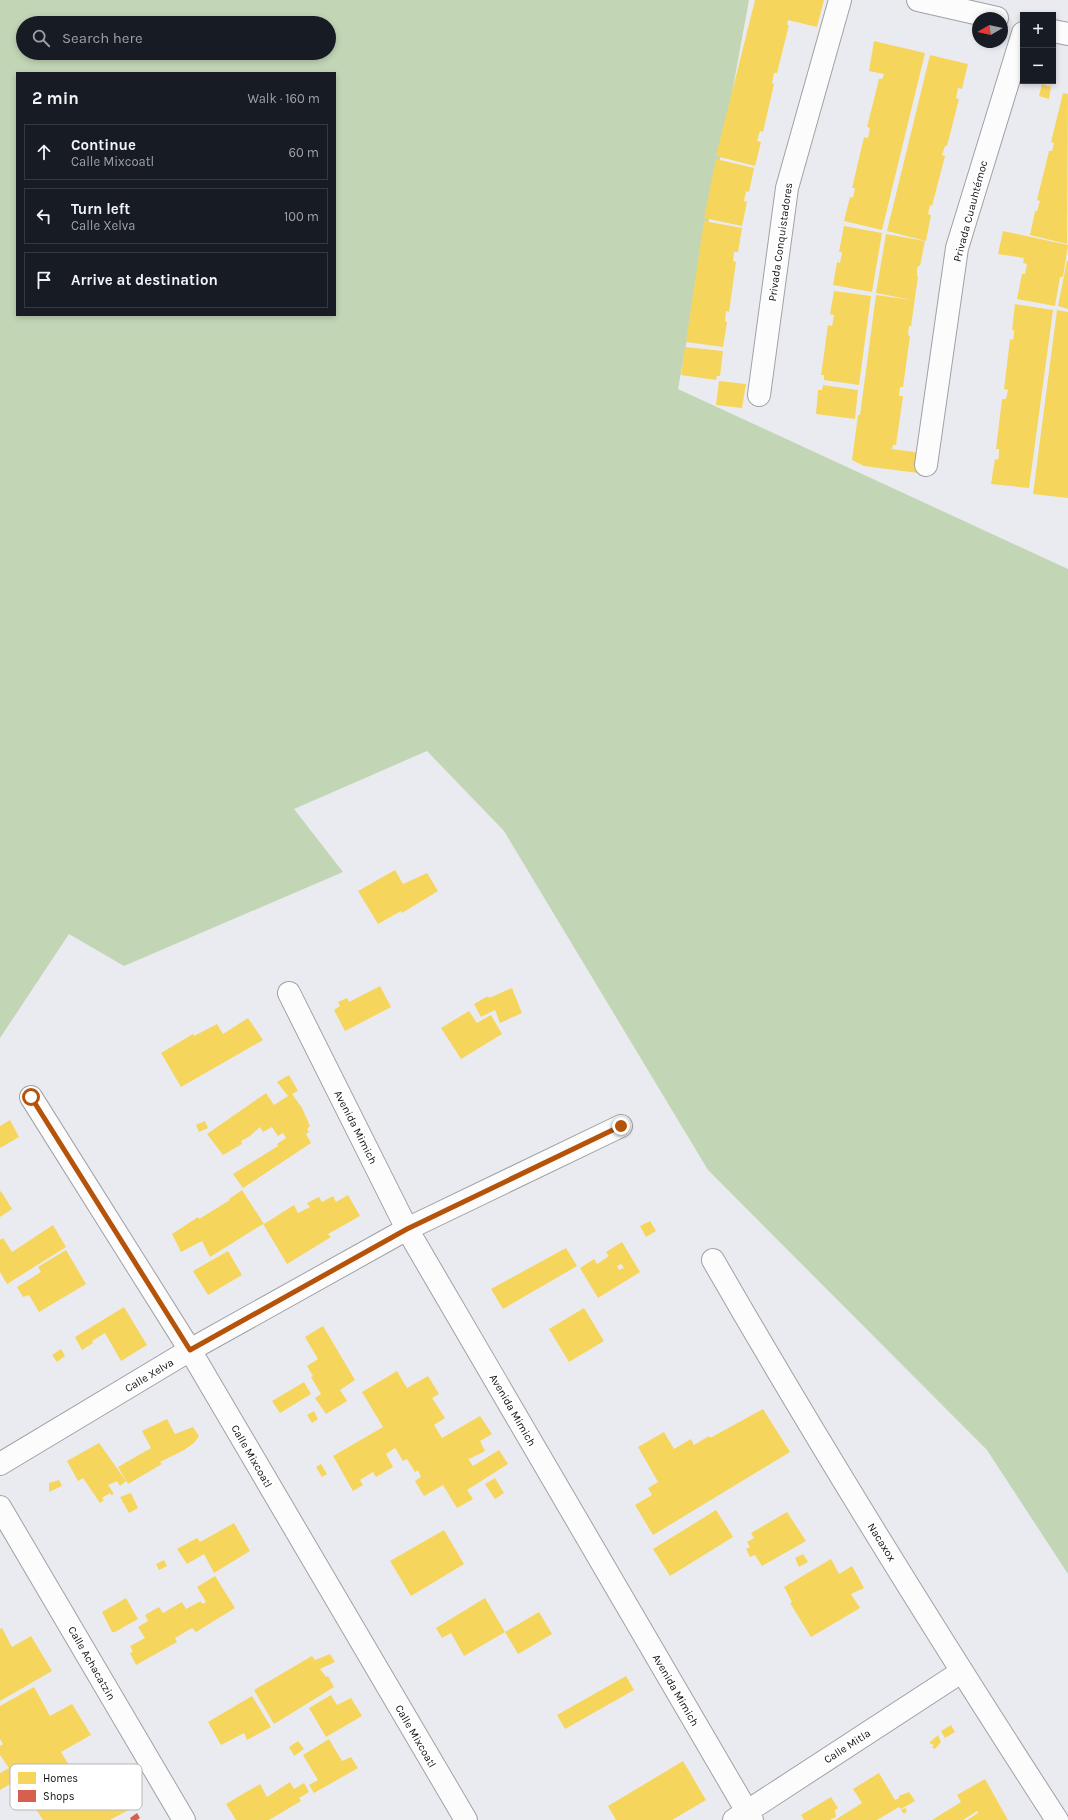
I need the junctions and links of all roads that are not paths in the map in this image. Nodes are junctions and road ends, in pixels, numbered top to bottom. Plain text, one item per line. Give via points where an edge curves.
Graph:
1 (840, 0) edge
2 (918, 0) edge
3 (972, 12) edge
4 (1008, 20) edge
5 (1020, 23) edge
6 (1056, 32) edge
7 (1068, 34) edge
8 (1020, 43) edge
9 (759, 395) dead end
10 (926, 465) dead end
11 (289, 993) dead end
12 (31, 1097) dead end
13 (621, 1126) dead end
14 (407, 1229) junction
15 (713, 1260) dead end
16 (190, 1350) junction
17 (0, 1464) edge
18 (0, 1507) edge
19 (961, 1672) junction
20 (744, 1817) edge
21 (184, 1820) edge
22 (466, 1820) edge
23 (1057, 1820) edge

1 - 9 street, Privada Conquistadores via 786,188
2 - 3 street
4 - 5 street
6 - 7 street
8 - 10 street, Privada Cuauhtémoc via 957,248
11 - 14 street, Avenida Mimich
12 - 16 street, Calle Mixcoatl
13 - 14 street, Calle Xelva
14 - 16 street, Calle Xelva
14 - 20 street, Avenida Mimich
15 - 19 street, Nacaxox via 782,1380
16 - 17 street, Calle Xelva
16 - 22 street, Calle Mixcoatl
18 - 21 street, Calle Achacatzin
19 - 20 street, Calle Mitla
19 - 23 street, Nacaxox

